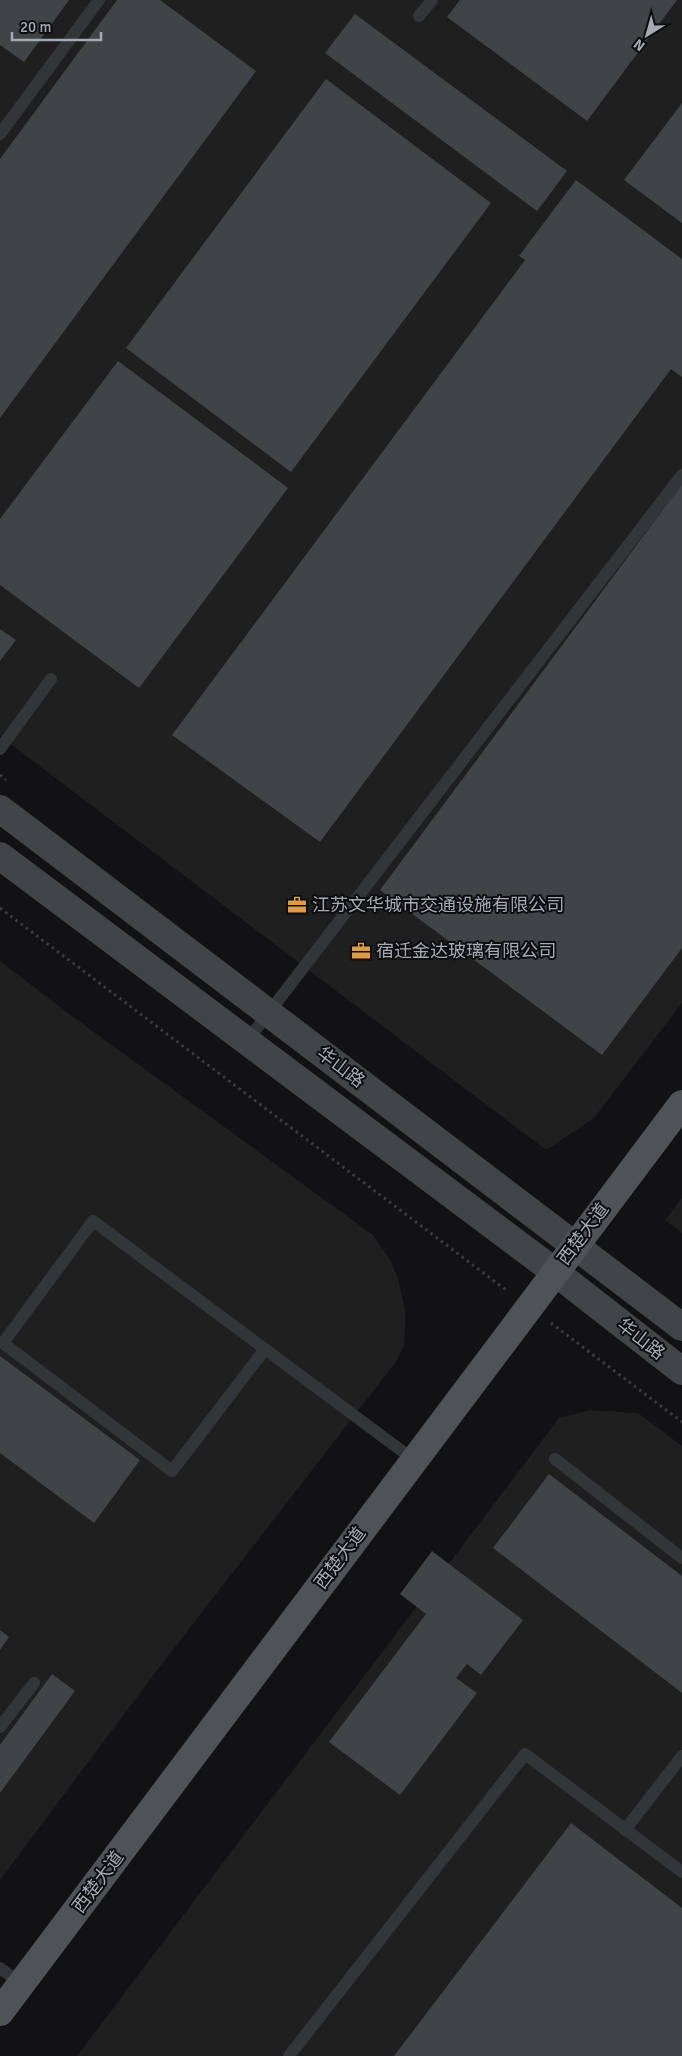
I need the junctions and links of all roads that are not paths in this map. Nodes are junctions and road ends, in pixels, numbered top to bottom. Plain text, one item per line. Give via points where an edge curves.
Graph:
1 (99, 0) edge
2 (432, 0) edge
3 (419, 16) dead end
4 (0, 134) edge
5 (682, 475) edge
6 (51, 679) dead end
7 (0, 749) edge
8 (0, 808) edge
9 (0, 856) edge
10 (269, 1012) junction
11 (247, 1041) junction
12 (682, 1104) edge
13 (575, 1244) junction
14 (554, 1272) junction
15 (682, 1327) edge
16 (265, 1349) junction
17 (682, 1371) edge
18 (555, 1459) dead end
19 (414, 1460) junction
20 (682, 1558) edge
21 (34, 1683) dead end
22 (0, 1727) edge
23 (682, 1756) edge
24 (625, 1830) junction
25 (682, 1872) edge
26 (11, 1976) edge
27 (0, 2012) edge
28 (289, 2056) edge

1 - 4 lane
2 - 3 lane
5 - 10 lane
6 - 7 lane
8 - 10 street, 华山路
9 - 11 street, 华山路
10 - 11 lane
10 - 13 street, 华山路
11 - 14 street, 华山路
12 - 13 main road, 西楚大道
13 - 14 main road, 西楚大道
13 - 15 street, 华山路
14 - 17 street, 华山路
14 - 19 main road, 西楚大道
16 - 16 lane via 93,1221 2,1343 172,1471
16 - 19 lane
18 - 20 lane
19 - 26 main road, 西楚大道
21 - 22 lane
23 - 24 lane
24 - 25 lane
24 - 28 lane via 524,1754
26 - 27 main road, 西楚大道

